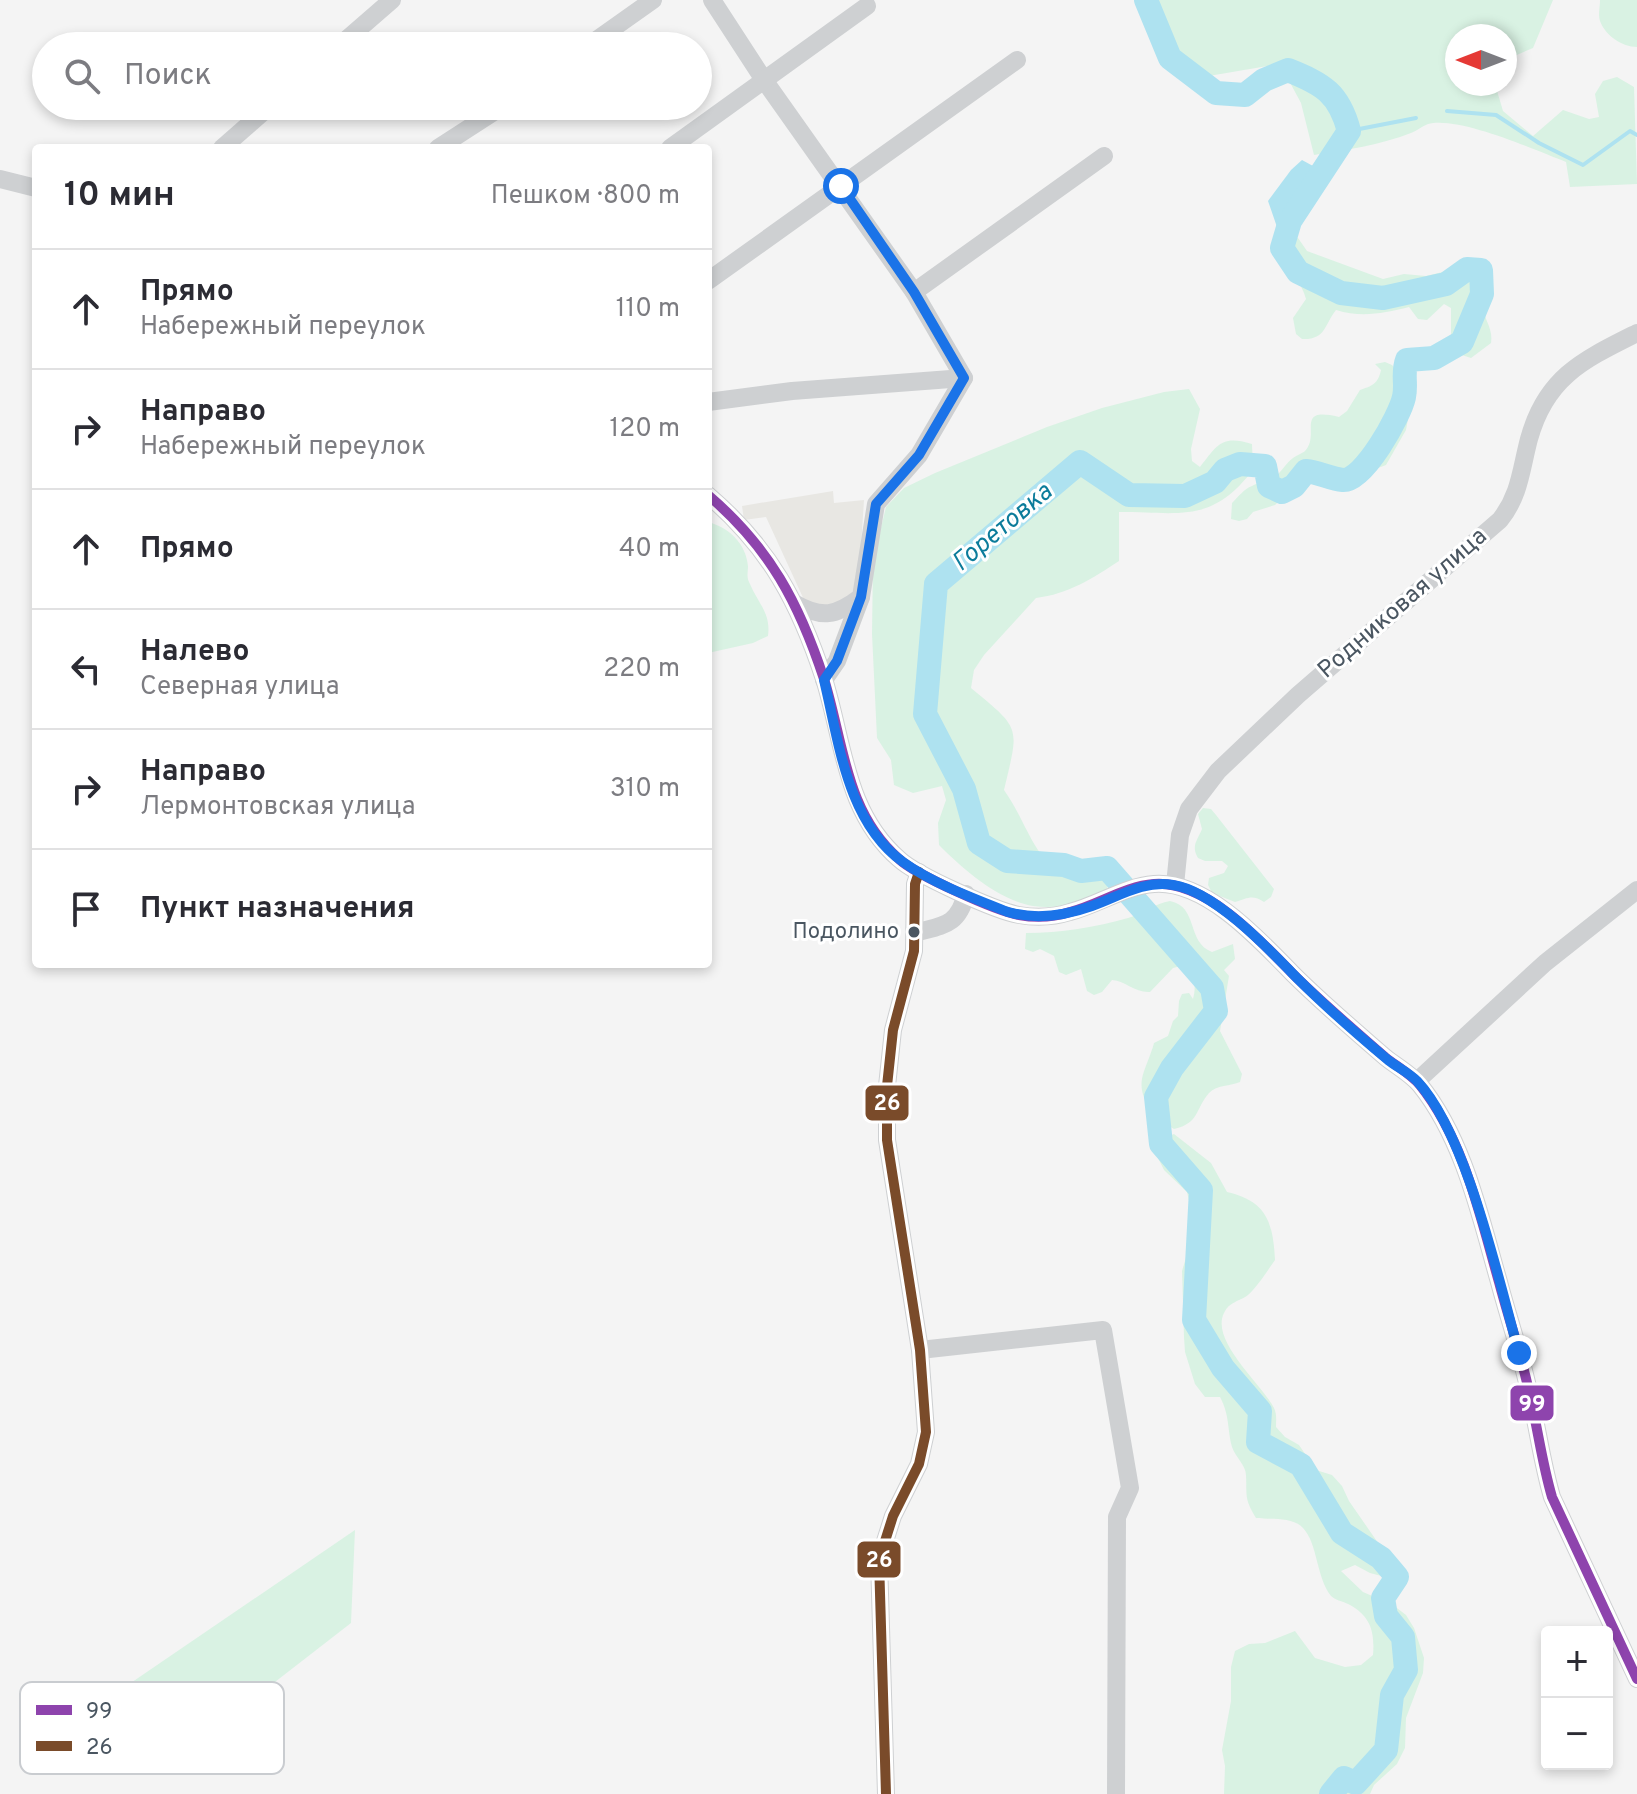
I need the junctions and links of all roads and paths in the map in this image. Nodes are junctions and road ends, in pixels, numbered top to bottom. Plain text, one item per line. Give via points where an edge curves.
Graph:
1 (392, 0) edge
2 (653, 0) edge
3 (712, 0) edge
4 (867, 6) dead end
5 (355, 32) edge
6 (608, 32) edge
7 (1017, 60) dead end
8 (764, 80) junction
9 (712, 118) edge
10 (254, 120) edge
11 (481, 120) edge
12 (709, 120) edge
13 (227, 144) edge
14 (444, 144) edge
15 (676, 144) edge
16 (1104, 156) dead end
17 (0, 179) edge
18 (841, 186) junction
19 (32, 187) edge
20 (712, 278) edge
21 (914, 292) junction
22 (1637, 333) edge
23 (964, 378) junction
24 (712, 401) edge
25 (712, 499) edge
26 (861, 597) junction
27 (794, 603) junction
28 (824, 680) junction
29 (919, 872) junction
30 (1175, 885) junction
31 (1637, 890) edge
32 (966, 894) junction
33 (915, 933) junction
34 (1417, 1081) junction
35 (920, 1350) junction
36 (1637, 1679) edge
37 (886, 1794) edge
38 (1116, 1794) edge

1 - 5 street
2 - 6 street
3 - 8 street
4 - 8 street
7 - 18 street
8 - 9 street
8 - 18 street
10 - 13 street
11 - 14 street
12 - 15 street
16 - 21 street
17 - 19 street
18 - 20 street
18 - 21 street
21 - 23 street
22 - 30 street, Родниковая улица via 1575,369 1547,394 1529,439 1520,485 1500,520 1298,695 1202,789 1180,835
23 - 24 street
23 - 26 street via 919,455 876,504
25 - 27 street via 754,539
26 - 27 street via 832,613 810,612
26 - 28 street via 837,661
27 - 28 street
28 - 29 street via 851,789 864,816 901,861
29 - 32 street
29 - 33 street
30 - 32 street via 1139,887 1081,909 1040,917 1008,912
30 - 34 street via 1234,918 1315,997
31 - 34 street via 1545,963
32 - 33 street via 959,915 949,923
33 - 35 street via 893,1030 887,1140
34 - 36 street via 1450,1135 1481,1220 1530,1395 1552,1497
35 - 37 street via 926,1432 919,1464 879,1560
35 - 38 street via 1103,1330 1130,1488 1117,1517

